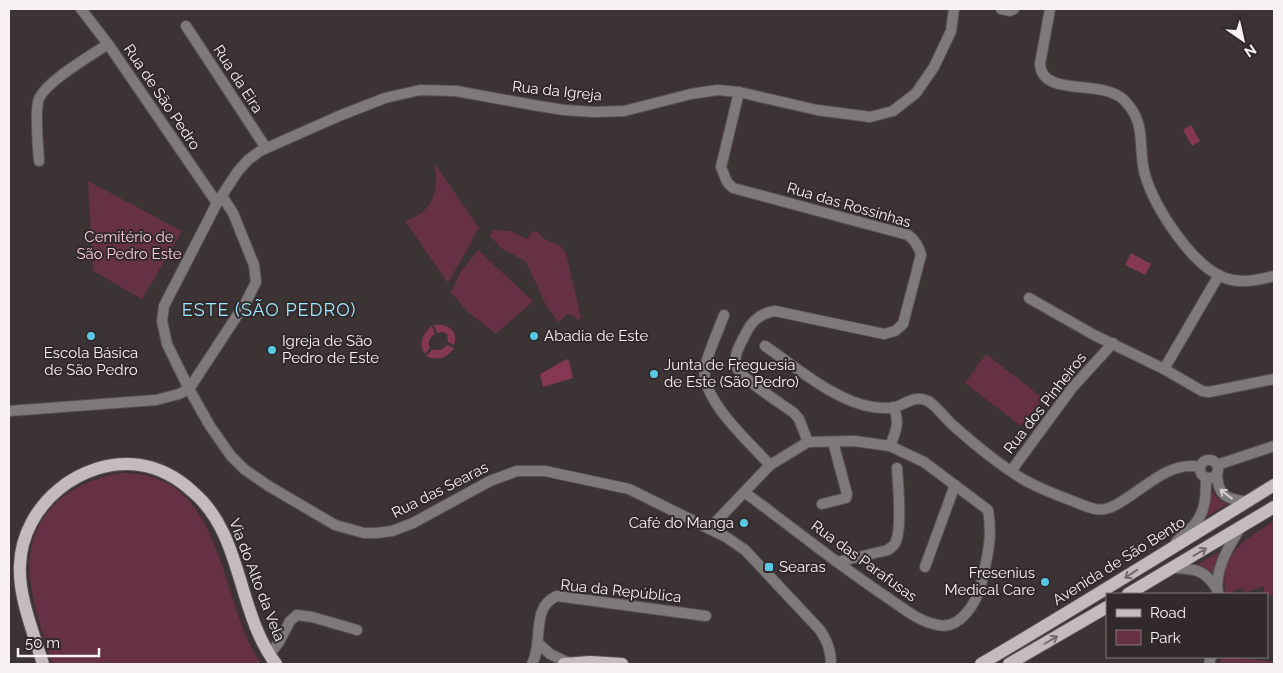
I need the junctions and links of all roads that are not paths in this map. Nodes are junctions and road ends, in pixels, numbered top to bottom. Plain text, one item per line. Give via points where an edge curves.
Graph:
1 (81, 9) edge
2 (954, 9) edge
3 (1001, 9) edge
4 (1014, 9) edge
5 (1050, 9) edge
6 (186, 26) dead end
7 (108, 44) junction
8 (739, 92) junction
9 (266, 148) junction
10 (39, 161) dead end
11 (219, 199) junction
12 (1219, 275) junction
13 (1274, 276) edge
14 (1029, 298) dead end
15 (724, 315) dead end
16 (1113, 343) junction
17 (765, 346) dead end
18 (1164, 369) junction
19 (1274, 379) edge
20 (189, 389) junction
21 (894, 408) junction
22 (9, 411) edge
23 (808, 442) junction
24 (833, 442) junction
25 (890, 446) junction
26 (1274, 446) edge
27 (770, 465) junction
28 (1200, 467) junction
29 (897, 468) dead end
30 (1217, 470) junction
31 (1011, 471) junction
32 (1206, 478) junction
33 (955, 485) junction
34 (1274, 485) edge
35 (744, 492) junction
36 (1247, 502) junction
37 (822, 504) dead end
38 (1274, 507) edge
39 (1240, 528) junction
40 (709, 529) junction
41 (1172, 547) junction
42 (837, 562) junction
43 (925, 567) dead end
44 (1173, 568) junction
45 (1218, 592) edge
46 (1130, 593) edge
47 (1106, 608) edge
48 (706, 616) dead end
49 (357, 630) dead end
50 (539, 644) junction
51 (549, 659) edge
52 (272, 660) edge
53 (534, 663) edge
54 (43, 664) edge
55 (566, 664) edge
56 (622, 664) edge
57 (832, 664) edge
58 (981, 664) edge
59 (1009, 664) edge

1 - 7 street, Rua de São Pedro
2 - 8 street, Rua da Igreja via 951,31 934,67 916,93 893,111 870,117 817,110
3 - 4 street
5 - 12 street via 1040,64 1043,76 1055,84 1113,92 1129,106 1141,130 1145,172 1152,196 1185,245
6 - 9 street, Rua da Eira
7 - 10 street via 42,92 38,103
7 - 11 street, Rua de São Pedro
8 - 9 street, Rua da Igreja via 717,90 624,111 594,112 533,106 456,91 420,90 385,98
8 - 23 street, Rua das Rossinhas via 721,167 726,182 733,188 908,235 920,249 921,256 903,324 895,331 884,334 775,311 755,319 749,326 736,356 736,367 745,378 794,413
9 - 11 street, Rua da Igreja via 248,160
11 - 20 street, Rua das Searas via 164,306 162,321 166,344
11 - 20 street, Rua de São Pedro via 233,213 254,265 256,282
12 - 13 street via 1242,281
12 - 18 street
14 - 16 street
15 - 27 street via 705,367 707,388 717,405
16 - 18 street
16 - 31 street, Rua dos Pinheiros via 1072,388
17 - 21 street via 848,401
18 - 19 street via 1209,392
20 - 22 street via 156,400
20 - 40 street, Rua das Searas via 223,445 244,469 335,525 364,533 392,531 502,475 531,470 629,488
21 - 25 street via 898,419
21 - 31 street via 910,400 926,400 955,428
23 - 24 street, Rua das Parafusas
23 - 27 street
24 - 25 street, Rua das Parafusas
24 - 37 street via 847,494 846,498
25 - 33 street, Rua das Parafusas via 924,462
26 - 30 street
27 - 35 street
28 - 30 street via 1210,460
28 - 31 street via 1191,465 1173,469 1111,508 1096,510 1055,494
28 - 32 street
29 - 42 street via 899,522 894,546
30 - 32 street via 1214,477
36 -> 30 street via 1223,494 1219,489
32 - 41 street via 1202,513
33 - 42 street, Rua das Parafusas via 988,510 991,527 990,548 978,596 967,614 952,624 939,626 917,618
33 - 43 street
34 - 36 main road, Avenida de São Bento
35 - 40 street
35 - 42 street, Rua das Parafusas
36 - 41 main road, Avenida de São Bento
38 - 39 main road
44 -> 39 main road
39 - 45 street via 1224,556
40 - 57 street, Rua das Searas via 745,550 820,630 828,642
41 -> 58 main road, Avenida de São Bento
44 - 45 street via 1202,572 1211,579
44 - 46 main road
59 -> 47 main road, Avenida de São Bento
48 - 50 street, Rua da República via 557,596 546,602 540,616
49 - 52 street via 312,616 297,615 290,621
50 - 51 street
50 - 53 street, Rua da República
51 - 55 street
52 - 54 main road, Via do Alto da Vela via 254,624 226,540 213,514 194,492 172,476 140,465 112,465 80,475 60,488 43,503 30,526 22,550 21,580
55 - 56 main road

